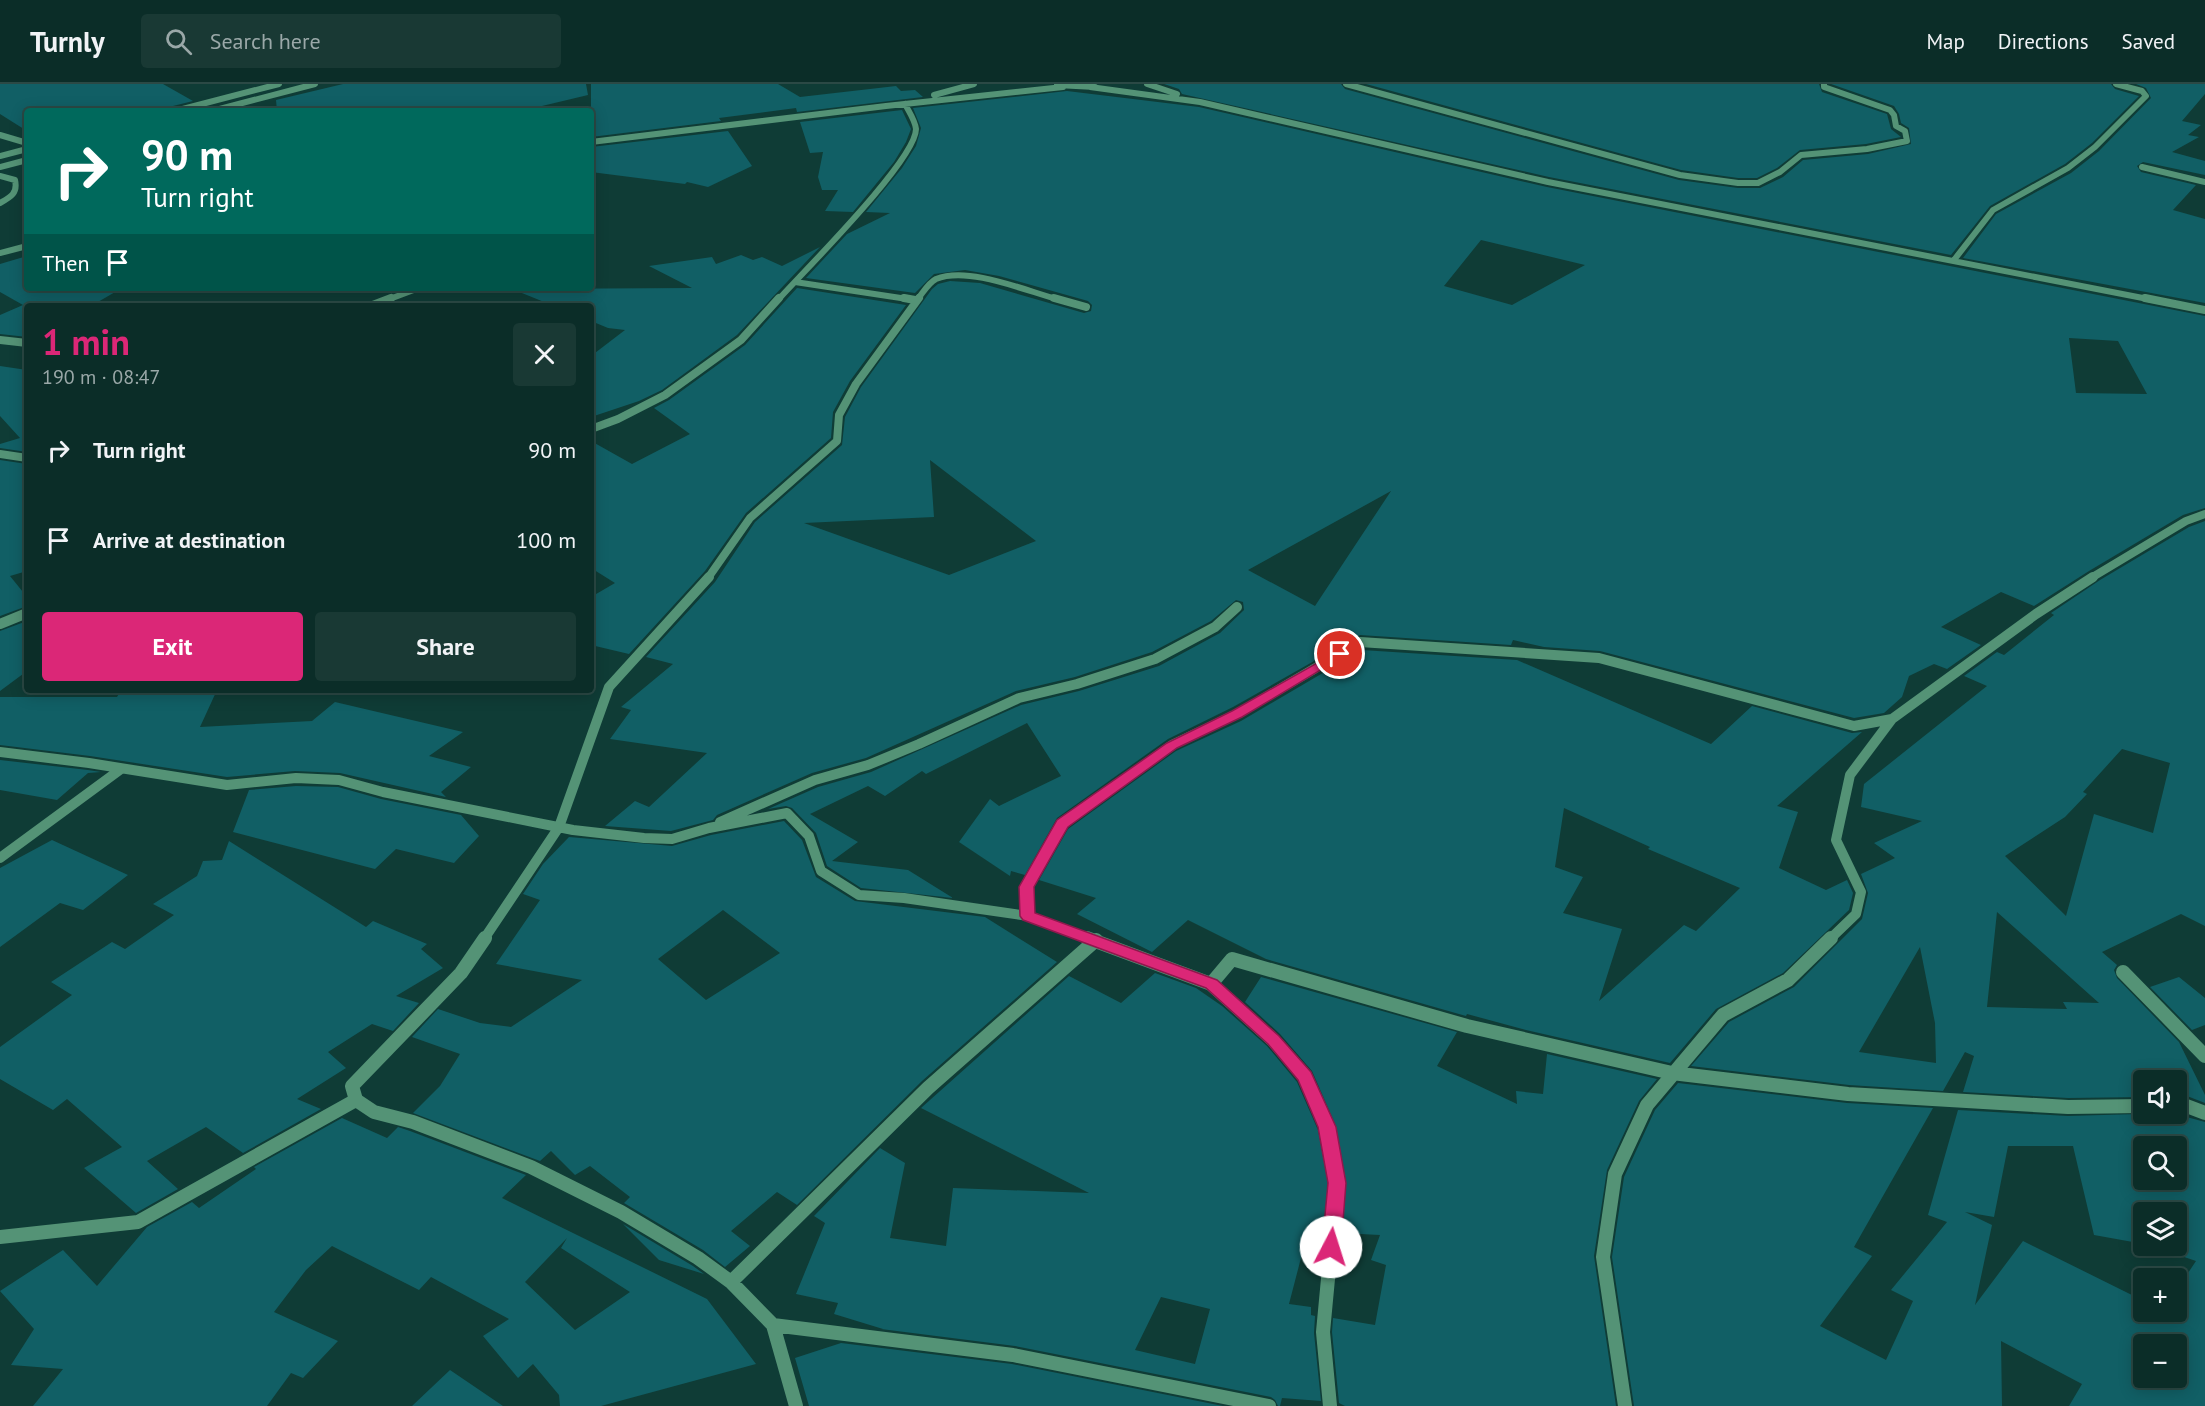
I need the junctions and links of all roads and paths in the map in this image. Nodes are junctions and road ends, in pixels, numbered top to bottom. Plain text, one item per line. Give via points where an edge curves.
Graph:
1 (279, 84) edge
2 (315, 84) edge
3 (974, 84) edge
4 (1050, 84) edge
5 (1108, 84) edge
6 (1147, 84) edge
7 (1346, 84) edge
8 (1824, 84) edge
9 (2116, 84) edge
10 (1063, 87) junction
11 (1090, 87) junction
12 (1200, 102) junction
13 (905, 104) junction
14 (187, 108) edge
15 (223, 108) edge
16 (0, 135) edge
17 (24, 142) edge
18 (594, 142) edge
19 (24, 150) edge
20 (0, 156) edge
21 (24, 160) edge
22 (0, 166) edge
23 (2142, 167) dead end
24 (0, 176) edge
25 (2205, 183) edge
26 (0, 203) edge
27 (24, 247) edge
28 (0, 253) edge
29 (1954, 260) junction
30 (795, 282) junction
31 (411, 291) edge
32 (915, 300) junction
33 (378, 303) edge
34 (1086, 307) dead end
35 (2205, 310) edge
36 (0, 340) edge
37 (24, 343) edge
38 (594, 428) edge
39 (0, 454) edge
40 (24, 458) edge
41 (2205, 514) edge
42 (1237, 607) dead end
43 (0, 614) edge
44 (24, 614) edge
45 (14, 618) junction
46 (0, 624) edge
47 (1892, 719) junction
48 (0, 752) edge
49 (121, 769) junction
50 (559, 827) junction
51 (709, 828) junction
52 (0, 858) edge
53 (1028, 916) junction
54 (1096, 940) junction
55 (2123, 972) dead end
56 (1211, 984) junction
57 (2205, 1056) edge
58 (1672, 1073) junction
59 (356, 1100) junction
60 (2133, 1106) edge
61 (2187, 1106) edge
62 (2205, 1113) edge
63 (0, 1237) edge
64 (731, 1282) junction
65 (773, 1325) junction
66 (796, 1406) edge
67 (1269, 1406) edge
68 (1330, 1406) edge
69 (1625, 1406) edge

1 - 14 street
2 - 15 street
3 - 13 street
4 - 10 street
5 - 11 street
6 - 12 street
7 - 8 street via 1711,181 1758,183 1780,172 1801,154 1867,149 1907,141 1905,131 1896,126 1890,110
9 - 29 street via 2142,91 2145,96 2068,168 1993,210
10 - 11 street
10 - 13 street
11 - 12 street
12 - 29 street via 1548,182
13 - 18 street
13 - 30 street via 916,131 909,149 887,180
16 - 17 street
19 - 20 street
21 - 22 street
23 - 25 street
24 - 26 street via 15,180 18,188
27 - 28 street
29 - 35 street
30 - 32 street
30 - 38 street via 741,340 665,396
31 - 33 street
32 - 34 street via 936,279 969,275
32 - 50 street via 856,384 839,415 837,441 750,518 710,576 609,687
36 - 37 street
39 - 40 street
41 - 47 street via 2103,570
42 - 51 street via 1215,627 1155,659 1018,698 919,744 868,765 815,780
43 - 45 street
44 - 45 street
45 - 46 street
47 - 53 street via 1854,726 1599,658 1360,642 1237,714 1172,746 1062,824 1027,887
47 - 58 street via 1850,775 1836,840 1861,892 1856,914 1788,980 1722,1015
48 - 49 street
49 - 50 street via 227,785 296,778 339,780
49 - 52 street
50 - 51 street via 672,839
50 - 59 street via 461,973 352,1086
51 - 53 street via 787,813 809,836 821,871 860,895
53 - 54 street
54 - 56 street
54 - 64 street via 928,1088
55 - 57 street
56 - 58 street via 1232,959 1467,1026
56 - 68 street via 1273,1040 1305,1077 1327,1127 1337,1183 1323,1332
58 - 60 street via 1872,1096 2068,1107
58 - 69 street via 1647,1105 1615,1174 1603,1257
59 - 63 street via 138,1222
59 - 64 street via 374,1112 413,1122 531,1167 621,1212 698,1257
61 - 62 street
64 - 65 street
65 - 66 street
65 - 67 street via 1012,1355

